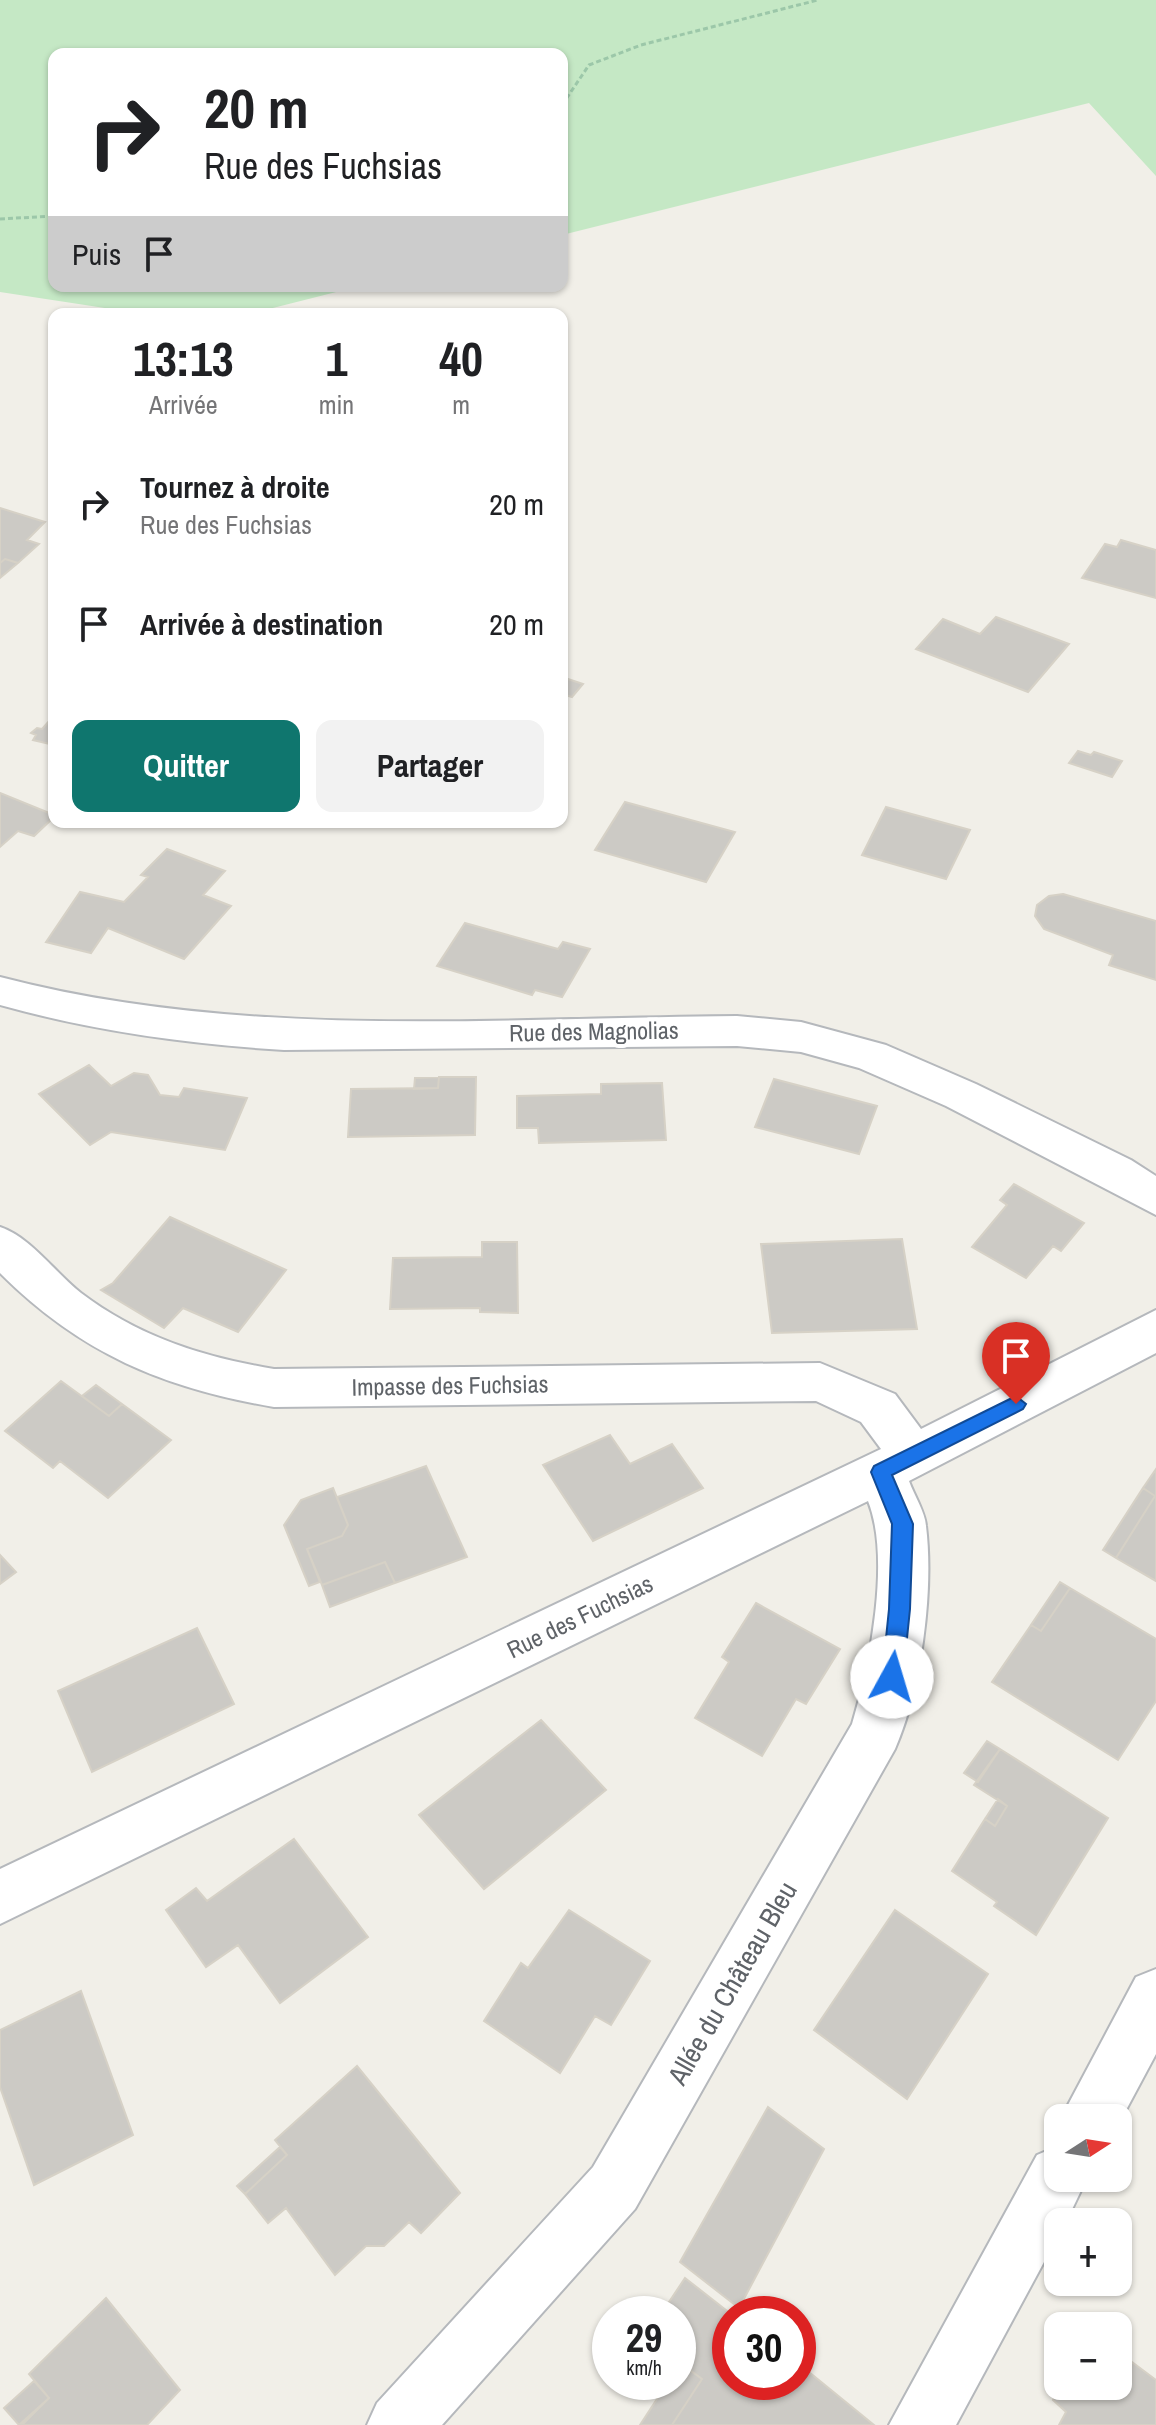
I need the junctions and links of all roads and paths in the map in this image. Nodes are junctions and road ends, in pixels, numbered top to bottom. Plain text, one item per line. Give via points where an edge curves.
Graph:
1 (818, 0) edge
2 (568, 96) edge
3 (48, 216) edge
4 (0, 219) edge
5 (0, 991) edge
6 (1156, 1198) edge
7 (0, 1245) edge
8 (1156, 1329) edge
9 (897, 1464) junction
10 (0, 1897) edge
11 (1156, 1997) edge
12 (1098, 2104) edge
13 (1049, 2192) edge
14 (399, 2425) edge
15 (921, 2425) edge

1 - 2 path via 641,45 589,65
3 - 4 path
5 - 6 street, Rue des Magnolias via 145,1025 229,1032 737,1031 801,1037 871,1056 961,1095 1116,1172
7 - 9 street, Impasse des Fuchsias via 68,1308 129,1346 188,1372 274,1388 820,1382 878,1408
8 - 9 street, Rue des Fuchsias
9 - 10 street, Rue des Fuchsias
9 - 14 street, Allée du Château Bleu via 900,1609 892,1677 876,1732 614,2188
11 - 12 street
13 - 15 street

